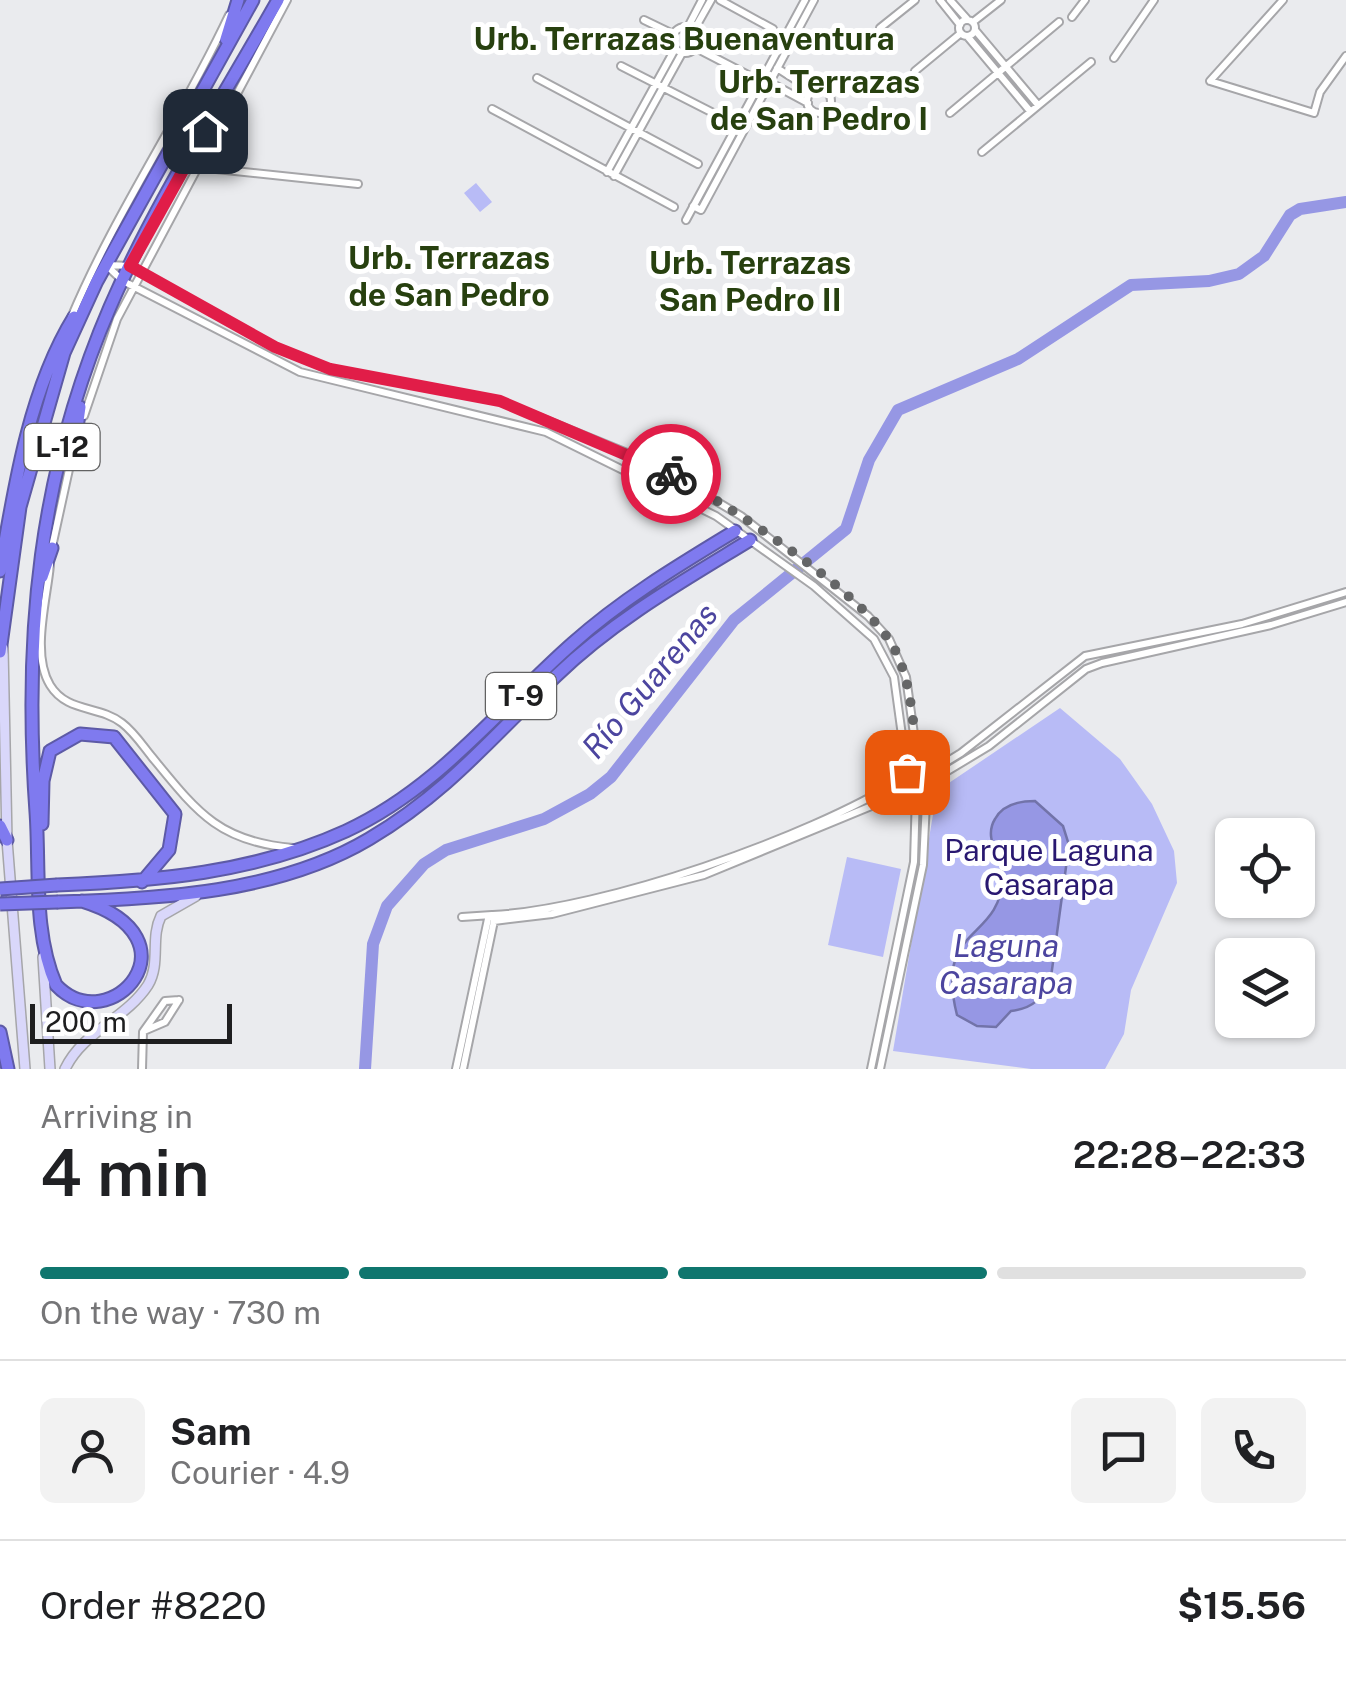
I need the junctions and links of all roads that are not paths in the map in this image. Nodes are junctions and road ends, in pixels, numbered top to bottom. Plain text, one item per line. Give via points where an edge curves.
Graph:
1 (237, 0) edge
2 (253, 0) edge
3 (278, 0) edge
4 (288, 0) edge
5 (702, 0) edge
6 (711, 0) edge
7 (720, 0) edge
8 (805, 0) edge
9 (814, 0) edge
10 (915, 0) edge
11 (940, 0) edge
12 (950, 0) edge
13 (1001, 0) edge
14 (1084, 0) edge
15 (1154, 0) edge
16 (1283, 0) edge
17 (1072, 17) dead end
18 (644, 20) dead end
19 (1058, 22) dead end
20 (972, 24) junction
21 (691, 28) junction
22 (880, 28) dead end
23 (773, 29) dead end
24 (963, 32) junction
25 (673, 34) junction
26 (696, 48) junction
27 (679, 51) junction
28 (1346, 56) edge
29 (1114, 58) dead end
30 (1092, 62) dead end
31 (621, 66) dead end
32 (777, 68) junction
33 (1004, 71) junction
34 (915, 72) dead end
35 (748, 75) dead end
36 (537, 78) dead end
37 (768, 79) junction
38 (211, 82) junction
39 (660, 85) junction
40 (813, 91) junction
41 (808, 101) junction
42 (1038, 105) junction
43 (492, 109) dead end
44 (1030, 111) junction
45 (950, 113) dead end
46 (725, 119) dead end
47 (635, 130) junction
48 (982, 152) dead end
49 (698, 164) dead end
50 (196, 168) junction
51 (611, 174) junction
52 (358, 184) dead end
53 (674, 207) dead end
54 (686, 220) dead end
55 (106, 265) junction
56 (136, 270) junction
57 (97, 281) junction
58 (128, 284) junction
59 (66, 330) junction
60 (84, 376) junction
61 (75, 442) junction
62 (752, 525) junction
63 (736, 531) junction
64 (750, 540) junction
65 (52, 548) junction
66 (0, 571) edge
67 (1346, 592) edge
68 (1346, 602) edge
69 (1314, 608) junction
70 (32, 620) junction
71 (1216, 634) junction
72 (3, 636) junction
73 (0, 652) edge
74 (1097, 653) junction
75 (1102, 662) junction
76 (922, 773) junction
77 (905, 776) junction
78 (918, 790) junction
79 (0, 826) edge
80 (7, 840) junction
81 (299, 848) junction
82 (38, 853) junction
83 (142, 882) junction
84 (0, 889) edge
85 (213, 889) junction
86 (82, 901) junction
87 (0, 904) edge
88 (493, 915) junction
89 (462, 917) dead end
90 (489, 926) junction
91 (42, 931) junction
92 (0, 1032) edge
93 (143, 1032) junction
94 (8, 1069) edge
95 (25, 1069) edge
96 (50, 1069) edge
97 (65, 1069) edge
98 (142, 1069) edge
99 (460, 1069) edge
100 (870, 1069) edge
101 (880, 1069) edge

1 - 38 highway
1 - 59 street via 90,271
2 - 38 highway, L-12
3 - 56 highway, L-12
4 - 50 street, L-12
5 - 21 street
6 - 21 street
7 - 23 street
8 - 37 street
9 - 32 street
10 - 22 street
11 - 24 street
12 - 20 street
13 - 20 street
14 - 17 street
15 - 29 street
16 - 28 street via 1210,81 1314,113 1320,92
18 - 25 street
19 - 33 street
20 - 24 street
20 - 24 street
20 - 33 street
21 - 25 street
21 - 26 street
24 - 33 street
24 - 34 street
25 - 27 street
26 - 27 street
26 - 35 street
27 - 39 street
30 - 42 street
31 - 39 street
32 - 37 street
32 - 40 street
33 - 42 street
33 - 44 street
33 - 45 street
36 - 47 street
37 - 41 street
37 - 54 street
38 - 55 highway, L-12
39 - 46 street
39 - 47 street
40 - 41 street
40 - 41 street via 828,93 830,106 818,113
42 - 44 street
43 - 51 street
44 - 48 street
47 - 49 street
47 - 51 street
50 - 52 street
50 - 56 street, L-12
51 - 53 street
55 - 56 street
55 - 57 highway, L-12
55 - 58 street
56 - 58 highway, L-12
56 - 62 street via 275,347 330,369 500,401 556,422 654,464
57 - 59 highway
57 - 72 highway, L-12 via 44,415 20,507
58 - 60 highway, L-12
58 - 61 street, L-12
58 - 63 street via 300,372 546,432 680,495
59 - 66 highway via 25,452
60 - 61 highway
60 - 70 highway, L-12 via 51,496
61 - 65 street, L-12
62 - 63 street, T-9
62 - 64 street
62 - 76 street via 880,628 906,677
63 - 64 street
63 - 81 highway, T-9 via 660,576 572,643 414,791 347,830
64 - 77 street via 874,639 894,677
64 - 85 highway, T-9 via 603,636 420,806 366,841 258,882
65 - 70 highway
65 - 81 street via 42,641 50,685 74,706 125,725 212,823 254,844
67 - 69 street
68 - 69 street
69 - 71 street
70 - 82 highway, L-12
71 - 74 street
71 - 75 street
72 - 73 highway
72 - 80 main road, L-12
74 - 75 street
74 - 76 street
75 - 78 street
76 - 77 street
76 - 78 street
77 - 78 street
77 - 88 street via 827,816 685,872
78 - 90 street via 704,874
78 - 100 street via 914,862
78 - 101 street via 922,865
79 - 80 highway
80 - 95 main road, L-12
81 - 83 highway, T-9
82 - 83 highway via 50,751 80,734 114,738 174,814 169,850
82 - 91 highway
83 - 84 highway, T-9, bridge
85 - 86 highway, T-9
85 - 97 main road via 161,916 156,967 147,985 84,1042
86 - 87 highway, T-9, bridge
86 - 91 highway via 118,914 136,934 139,965 122,993 88,1002 63,992
88 - 89 street
88 - 90 street
90 - 99 street
91 - 96 main road
92 - 94 highway
93 - 93 street via 165,1022 179,1000 165,1001
93 - 98 street

